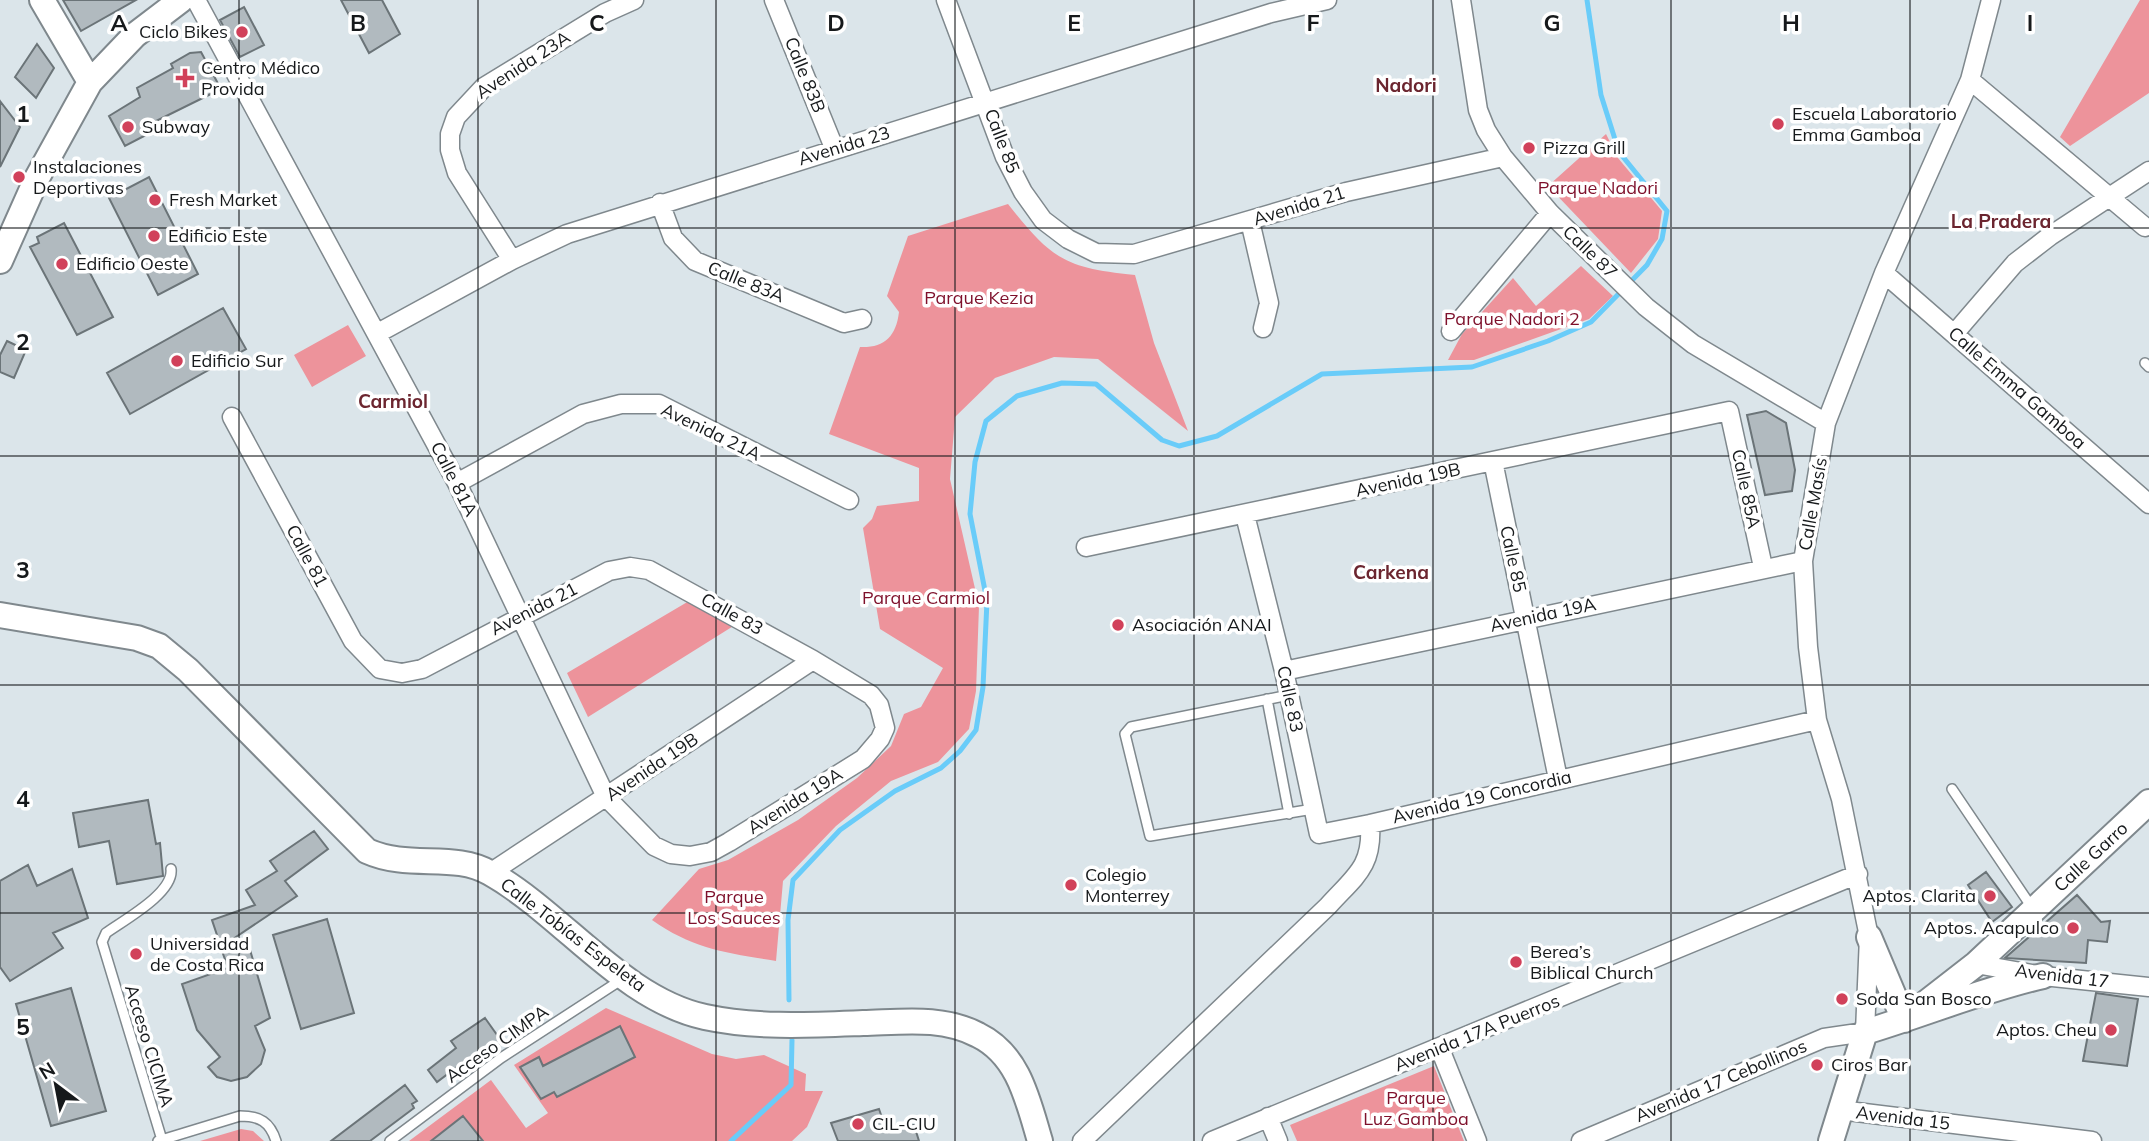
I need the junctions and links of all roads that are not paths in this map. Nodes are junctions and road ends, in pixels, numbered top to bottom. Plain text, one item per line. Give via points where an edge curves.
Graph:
1 (42, 0) edge
2 (181, 0) edge
3 (196, 0) edge
4 (634, 0) edge
5 (774, 0) edge
6 (946, 0) edge
7 (1327, 0) edge
8 (1461, 0) edge
9 (1991, 0) edge
10 (161, 8) edge
11 (1970, 80) junction
12 (90, 82) junction
13 (986, 102) junction
14 (835, 149) junction
15 (1503, 157) junction
16 (2149, 171) edge
17 (2110, 197) junction
18 (660, 203) junction
19 (1550, 213) junction
20 (1250, 221) junction
21 (2145, 227) dead end
22 (1096, 253) joint
23 (512, 260) junction
24 (0, 261) edge
25 (1884, 273) junction
26 (862, 319) dead end
27 (1263, 328) dead end
28 (1451, 331) dead end
29 (378, 333) junction
30 (1954, 334) junction
31 (1729, 411) joint
32 (232, 417) dead end
33 (1826, 423) junction
34 (1493, 461) junction
35 (457, 483) junction
36 (849, 500) dead end
37 (2149, 504) edge
38 (1245, 515) junction
39 (1086, 547) dead end
40 (1803, 561) junction
41 (1763, 567) junction
42 (670, 579) joint
43 (0, 615) edge
44 (521, 615) junction
45 (1526, 619) junction
46 (813, 660) junction
47 (1284, 671) junction
48 (402, 673) joint
49 (1289, 695) junction
50 (1267, 699) junction
51 (1817, 720) junction
52 (885, 728) joint
53 (1558, 779) junction
54 (1952, 789) dead end
55 (606, 797) junction
56 (2149, 802) edge
57 (1313, 809) junction
58 (1289, 814) junction
59 (1370, 824) junction
60 (690, 856) joint
61 (171, 869) dead end
62 (490, 873) junction
63 (1858, 874) junction
64 (2034, 910) junction
65 (1869, 937) junction
66 (1976, 964) junction
67 (2043, 976) junction
68 (625, 977) junction
69 (2149, 987) edge
70 (1904, 1020) junction
71 (1865, 1032) junction
72 (1440, 1049) junction
73 (1840, 1110) junction
74 (1268, 1117) junction
75 (160, 1140) edge
76 (276, 1141) edge
77 (390, 1141) edge
78 (1040, 1141) edge
79 (1082, 1141) edge
80 (1212, 1141) edge
81 (1278, 1141) edge
82 (1477, 1141) edge
83 (1581, 1141) edge
84 (1831, 1141) edge
85 (2092, 1141) edge

1 - 12 street
2 - 10 street
3 - 29 street, Calle 81A
4 - 23 street, Avenida 23A via 484,87 456,117 450,150 457,173
5 - 14 street, Calle 83B
6 - 13 street, Calle 85
7 - 13 street, Avenida 23 via 1271,13
8 - 15 street, Calle 87 via 1478,110
9 - 11 street, Calle Masís
10 - 12 street
11 - 17 street
11 - 25 street, Calle Masís
12 - 24 street via 33,186
13 - 14 street, Avenida 23
13 - 22 street, Calle 85 via 1005,157 1043,220
14 - 18 street, Avenida 23
15 - 19 street, Calle 87
15 - 20 street, Avenida 21 via 1346,192
16 - 17 street
17 - 21 street
17 - 30 street via 2015,263
18 - 23 street, Avenida 23 via 567,234
18 - 26 street, Calle 83A via 673,238 695,261 844,323
19 - 28 street
19 - 33 street, Calle 87 via 1646,307 1693,344
20 - 22 street, Avenida 21 via 1134,254
20 - 27 street via 1269,303
23 - 29 street, Avenida 23
25 - 30 street, Calle Emma Gamboa
25 - 33 street, Calle Masís
29 - 35 street, Calle 81A
30 - 37 street, Calle Emma Gamboa
31 - 34 street, Avenida 19B
31 - 41 street, Calle 85A
32 - 48 street, Calle 81 via 353,642 380,668
33 - 40 street, Calle Masís
34 - 38 street, Avenida 19B
34 - 45 street, Calle 85
35 - 36 street, Avenida 21A via 583,414 621,404 659,404
35 - 44 street, Calle 81A
38 - 39 street, Avenida 19B
38 - 47 street, Calle 83
40 - 41 street, Avenida 19A
40 - 51 street, Calle Masís
41 - 45 street, Avenida 19A
42 - 44 street, Avenida 21 via 649,569 609,571
42 - 46 street, Calle 83
43 - 62 street, Calle Tobías Espeleta via 159,646 367,851 386,860 465,863
44 - 48 street, Avenida 21 via 422,669
44 - 55 street, Calle 81A
45 - 47 street, Avenida 19A
45 - 53 street, Calle 85
46 - 52 street, Calle 83 via 871,695 880,705
46 - 55 street, Avenida 19B
47 - 49 street, Calle 83
49 - 50 lane
49 - 57 street, Calle 83
50 - 58 lane
50 - 58 lane via 1131,727 1125,733 1150,836
51 - 53 street, Avenida 19 Concordia
51 - 63 street, Calle Masís
52 - 60 street, Avenida 19A via 863,759 729,842
53 - 59 street, Avenida 19 Concordia
54 - 64 lane
55 - 60 street, Calle 81A via 654,846 671,855
55 - 62 street, Avenida 19B
56 - 64 street, Calle Garro
57 - 58 lane
57 - 59 street, Calle 83 via 1319,834
59 - 79 street, Avenida 19 Concordia via 1372,848 1361,870
61 - 75 lane, Acceso CICIMA via 164,891 106,933 102,942
62 - 68 street, Calle Tobías Espeleta
63 - 65 street, Calle Masís
63 - 72 street, Avenida 17A Puerros
64 - 66 street, Calle Garro
65 - 70 street
65 - 71 street, Calle Masís
66 - 67 street, Avenida 17
66 - 70 street, Calle Garro
67 - 69 street, Avenida 17
67 - 70 street via 1973,994
68 - 77 lane, Acceso CIMPA via 501,1058
68 - 78 street, Calle Tobías Espeleta via 671,1006 737,1023 912,1021 945,1023 977,1034 999,1048 1023,1084
70 - 71 street, Calle Garro
71 - 73 street
71 - 83 street, Avenida 17 Cebollinos via 1824,1038
72 - 74 street, Avenida 17A Puerros
72 - 82 street
73 - 84 street
73 - 85 street, Avenida 15
74 - 80 street, Avenida 17A Puerros
74 - 81 street
75 - 76 lane via 252,1116 264,1120

